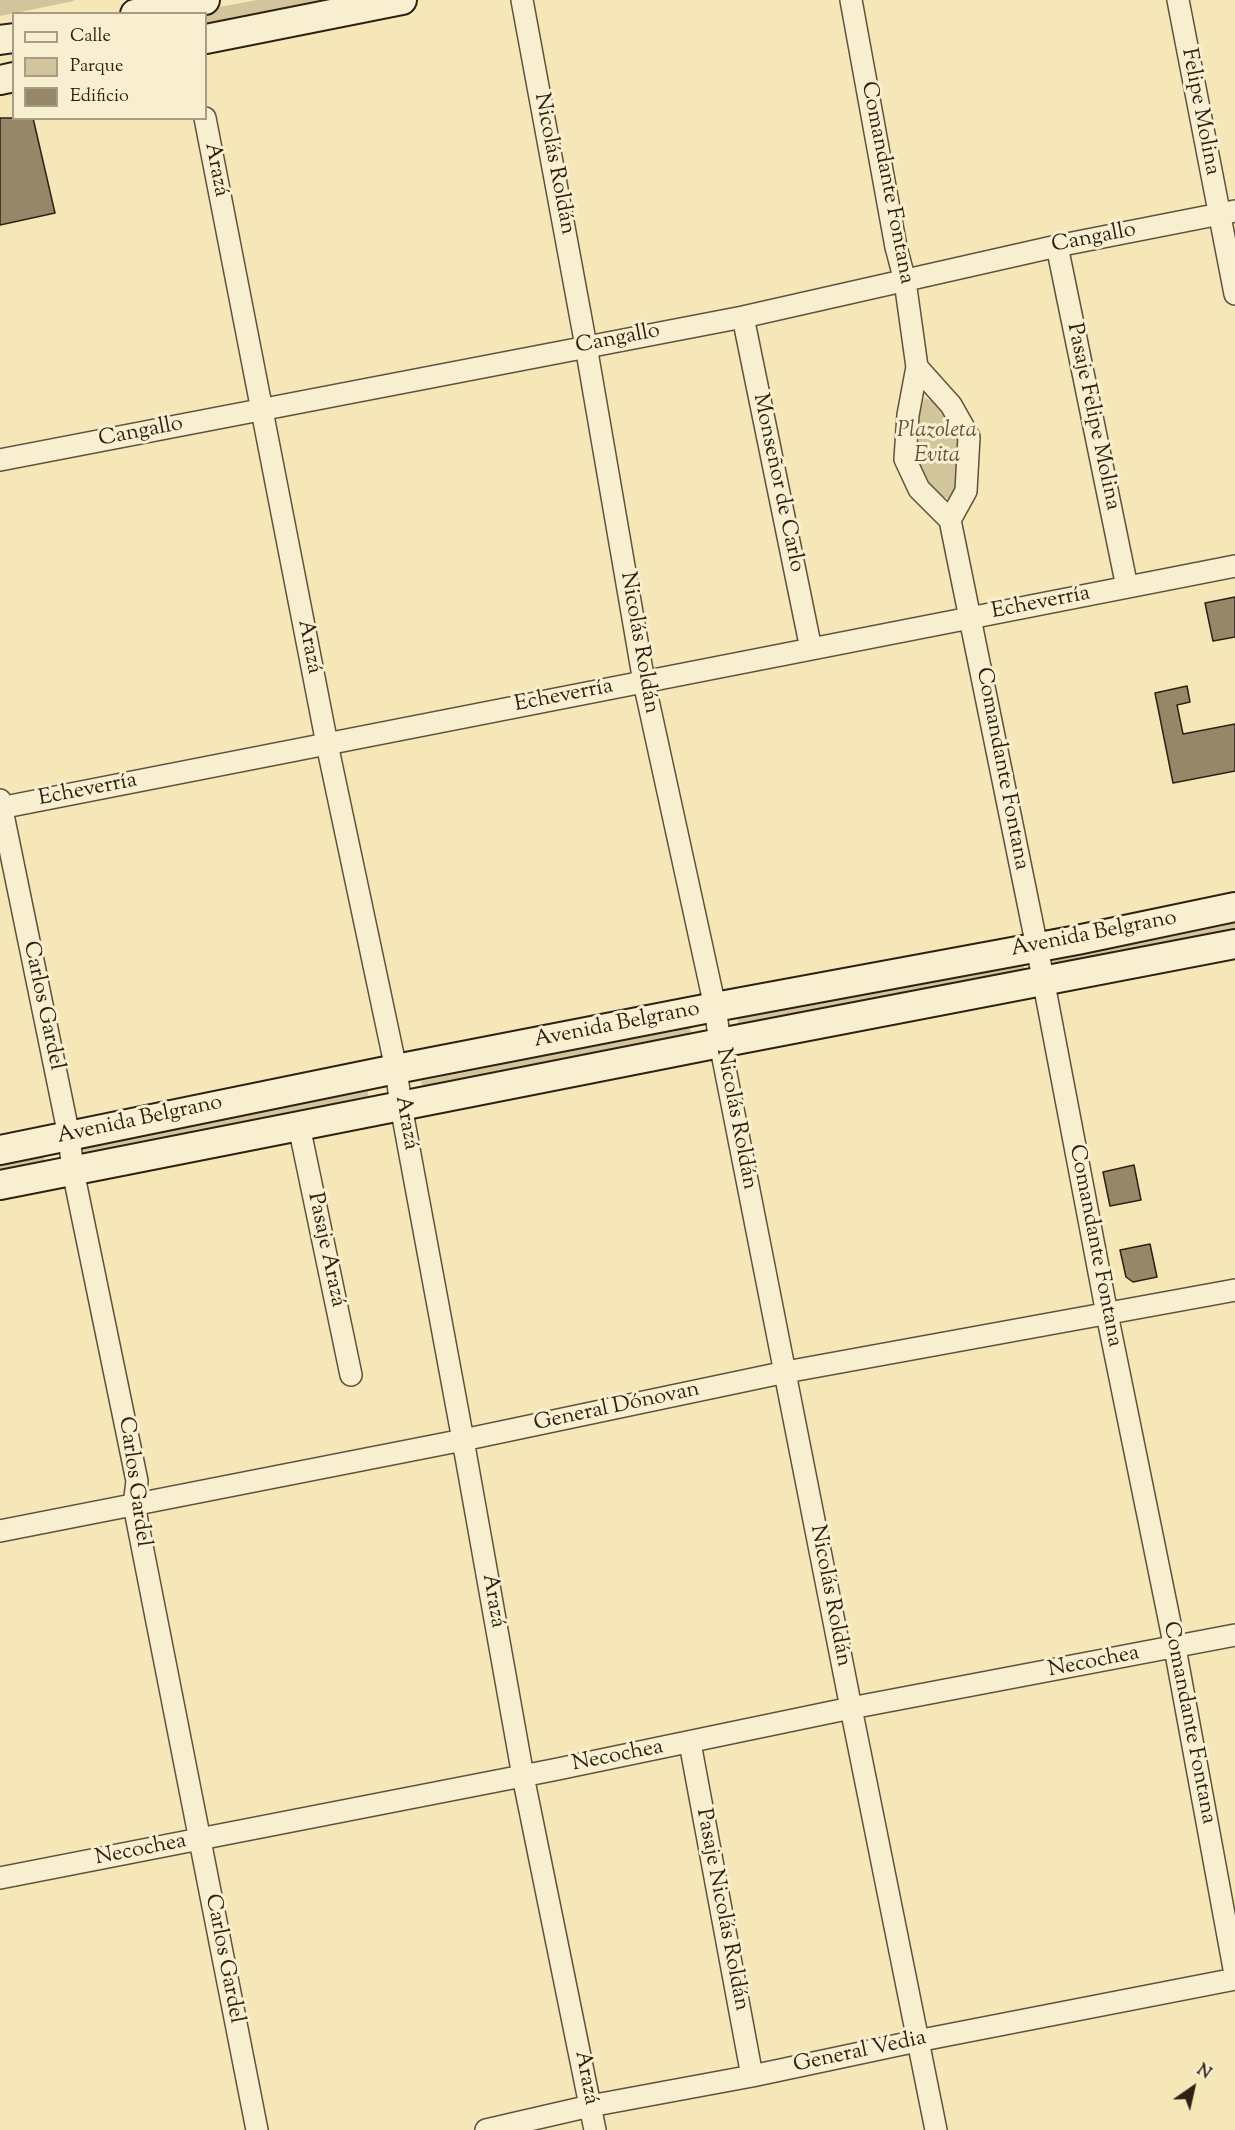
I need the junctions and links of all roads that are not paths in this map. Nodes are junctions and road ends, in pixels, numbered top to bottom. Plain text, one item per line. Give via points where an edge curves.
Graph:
1 (402, 0) edge
2 (522, 0) edge
3 (851, 0) edge
4 (1178, 0) edge
5 (188, 4) edge
6 (146, 12) edge
7 (207, 39) edge
8 (205, 120) edge
9 (1227, 212) edge
10 (1057, 246) junction
11 (905, 281) junction
12 (1235, 294) edge
13 (742, 316) junction
14 (586, 346) junction
15 (917, 367) junction
16 (261, 409) junction
17 (0, 460) edge
18 (950, 520) junction
19 (1235, 566) edge
20 (1127, 587) junction
21 (971, 618) junction
22 (811, 649) junction
23 (644, 682) junction
24 (327, 744) junction
25 (0, 805) edge
26 (1235, 907) edge
27 (1235, 944) edge
28 (1037, 946) junction
29 (1043, 981) junction
30 (715, 1007) junction
31 (720, 1042) junction
32 (396, 1069) junction
33 (401, 1106) junction
34 (298, 1126) junction
35 (69, 1136) junction
36 (0, 1150) edge
37 (73, 1171) junction
38 (0, 1185) edge
39 (1235, 1290) edge
40 (1107, 1314) junction
41 (786, 1372) junction
42 (351, 1375) dead end
43 (463, 1440) junction
44 (134, 1505) junction
45 (0, 1531) edge
46 (1235, 1635) edge
47 (1175, 1648) junction
48 (851, 1708) junction
49 (690, 1743) junction
50 (523, 1776) junction
51 (199, 1839) junction
52 (0, 1878) edge
53 (1235, 1974) edge
54 (1235, 1979) edge
55 (917, 2041) junction
56 (752, 2076) junction
57 (590, 2106) junction
58 (257, 2130) edge
59 (486, 2130) edge
60 (595, 2130) edge
61 (936, 2130) edge

1 - 7 main road
2 - 14 street, Nicolás Roldán
3 - 11 street, Comandante Fontana
4 - 9 street, Felipe Molina
5 - 6 main road
8 - 16 street, Arazá
9 - 10 street, Cangallo
9 - 12 street, Felipe Molina
10 - 11 street, Cangallo
10 - 20 street, Pasaje Felipe Molina
11 - 13 street, Cangallo
11 - 15 street, Comandante Fontana
13 - 14 street, Cangallo
13 - 22 street, Monseñor de Carlo
14 - 16 street, Cangallo
14 - 23 street, Nicolás Roldán
15 - 18 street, Comandante Fontana via 905,459 919,489
15 - 18 street via 951,405 969,437 966,491
16 - 17 street, Cangallo
16 - 24 street, Arazá
18 - 21 street, Comandante Fontana
19 - 20 street, Echeverría
20 - 21 street, Echeverría
21 - 22 street, Echeverría
21 - 28 street, Comandante Fontana
22 - 23 street, Echeverría
23 - 24 street, Echeverría
23 - 30 street, Nicolás Roldán
24 - 25 street, Echeverría
24 - 32 street, Arazá
25 - 35 street, Carlos Gardel
26 - 28 main road, Avenida Belgrano
27 - 29 main road, Avenida Belgrano
28 - 29 street, Comandante Fontana
28 - 30 main road, Avenida Belgrano
29 - 31 main road, Avenida Belgrano
29 - 40 street, Comandante Fontana
30 - 31 street, Nicolás Roldán
30 - 32 main road, Avenida Belgrano
31 - 33 main road, Avenida Belgrano
31 - 41 street, Nicolás Roldán
32 - 33 street, Arazá
32 - 35 main road, Avenida Belgrano
33 - 34 main road, Avenida Belgrano
33 - 43 street, Arazá
34 - 37 main road, Avenida Belgrano
34 - 42 street, Pasaje Arazá
35 - 36 main road, Avenida Belgrano
35 - 37 street, Carlos Gardel
37 - 38 main road, Avenida Belgrano
37 - 44 street, Carlos Gardel via 137,1480
39 - 40 street, General Dónovan
40 - 41 street, General Dónovan
40 - 47 street, Comandante Fontana
41 - 43 street, General Dónovan
41 - 48 street, Nicolás Roldán
43 - 44 street, General Dónovan
43 - 50 street, Arazá
44 - 45 street, General Dónovan
44 - 51 street, Carlos Gardel
46 - 47 street, Necochea
47 - 48 street, Necochea
47 - 53 street, Comandante Fontana
48 - 49 street, Necochea
48 - 55 street, Nicolás Roldán
49 - 50 street, Necochea
49 - 56 street, Pasaje Nicolás Roldán
50 - 51 street, Necochea
50 - 57 street, Arazá
51 - 52 street, Necochea
51 - 58 street, Carlos Gardel
54 - 55 street, General Vedia
55 - 56 street, General Vedia
55 - 61 street, Nicolás Roldán
56 - 57 street, General Vedia
57 - 59 street, General Vedia
57 - 60 street, Arazá

